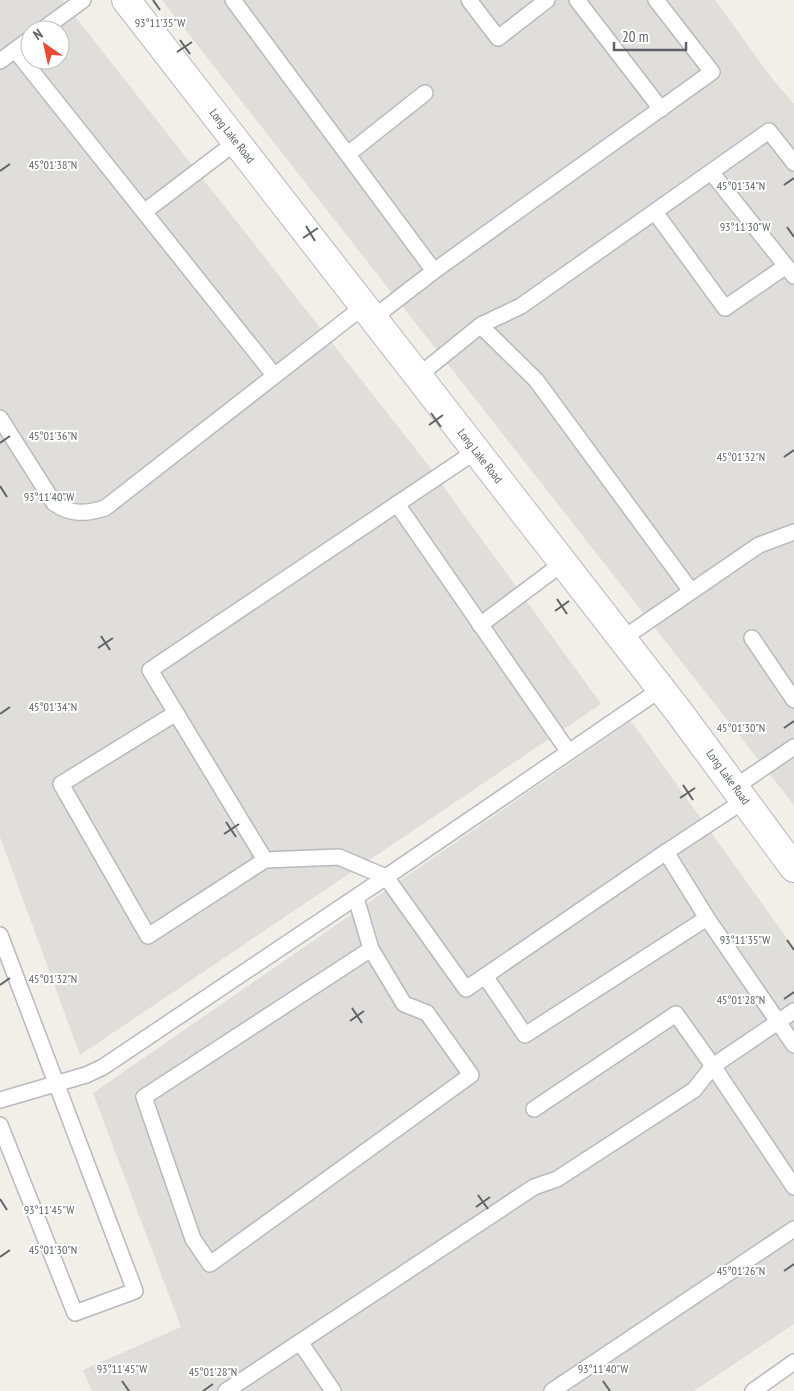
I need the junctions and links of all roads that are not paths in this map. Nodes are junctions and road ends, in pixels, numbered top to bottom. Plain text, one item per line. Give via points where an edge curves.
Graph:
1 (83, 0) edge
2 (126, 0) edge
3 (233, 0) edge
4 (469, 0) edge
5 (547, 0) edge
6 (576, 0) edge
7 (656, 0) edge
8 (56, 20) edge
9 (20, 46) edge
10 (15, 50) junction
11 (0, 61) edge
12 (426, 93) dead end
13 (661, 109) junction
14 (236, 142) junction
15 (348, 154) junction
16 (794, 163) edge
17 (711, 172) junction
18 (144, 212) junction
19 (655, 212) junction
20 (434, 271) junction
21 (790, 271) edge
22 (368, 312) junction
23 (481, 326) junction
24 (274, 375) junction
25 (418, 376) junction
26 (0, 418) edge
27 (476, 451) junction
28 (397, 504) junction
29 (794, 532) edge
30 (563, 563) junction
31 (691, 591) junction
32 (480, 625) junction
33 (752, 638) dead end
34 (622, 639) junction
35 (661, 689) junction
36 (794, 700) edge
37 (176, 713) junction
38 (794, 747) edge
39 (568, 751) junction
40 (740, 793) junction
41 (666, 852) junction
42 (265, 860) junction
43 (794, 868) edge
44 (386, 877) junction
45 (356, 898) junction
46 (707, 918) junction
47 (0, 935) edge
48 (370, 949) junction
49 (485, 976) junction
50 (794, 1011) edge
51 (778, 1022) junction
52 (794, 1045) edge
53 (713, 1066) junction
54 (56, 1084) junction
55 (0, 1100) edge
56 (534, 1109) dead end
57 (0, 1125) edge
58 (794, 1187) edge
59 (794, 1229) edge
60 (300, 1342) junction
61 (794, 1362) edge
62 (226, 1391) edge
63 (333, 1391) edge
64 (552, 1391) edge
65 (753, 1391) edge

1 - 8 lane
2 - 14 street, Long Lake Road
3 - 15 lane
4 - 5 lane via 495,40
6 - 13 lane
7 - 13 lane via 712,72
9 - 10 lane
10 - 11 lane
10 - 18 lane
12 - 15 lane
13 - 20 lane
14 - 18 lane
14 - 22 street, Long Lake Road
15 - 20 lane
16 - 17 lane via 769,131
17 - 19 lane
17 - 21 lane
18 - 24 lane
19 - 21 lane via 725,308
19 - 23 lane via 521,306
20 - 22 lane
22 - 24 lane
22 - 25 street, Long Lake Road
23 - 25 lane
23 - 31 lane via 536,380
24 - 26 lane via 105,508 88,514 66,512 54,503
25 - 27 street, Long Lake Road
27 - 28 lane
27 - 30 street, Long Lake Road
28 - 32 lane
28 - 37 lane via 150,670
29 - 31 lane via 759,545
30 - 32 lane
30 - 34 street, Long Lake Road
31 - 34 lane
32 - 39 lane
33 - 36 lane
34 - 35 street, Long Lake Road
35 - 39 lane
35 - 40 street, Long Lake Road
37 - 42 lane
37 - 42 lane via 61,784 148,936
38 - 40 lane
39 - 44 lane
40 - 41 lane
40 - 43 street, Long Lake Road
41 - 46 lane
41 - 49 lane
42 - 44 lane via 339,857
44 - 45 lane
44 - 49 lane via 466,989
45 - 48 lane
45 - 54 lane via 102,1067
46 - 49 lane via 524,1035
46 - 51 lane
47 - 54 lane
48 - 48 lane via 404,1004 427,1013 471,1075 210,1264 193,1240 144,1097
50 - 51 lane
51 - 52 lane
51 - 53 lane
53 - 56 lane via 676,1014
53 - 58 lane
53 - 60 lane via 694,1090 558,1178 534,1187
54 - 55 lane
54 - 57 lane via 134,1291 74,1313
59 - 64 lane
60 - 62 lane
60 - 63 lane
61 - 65 lane

